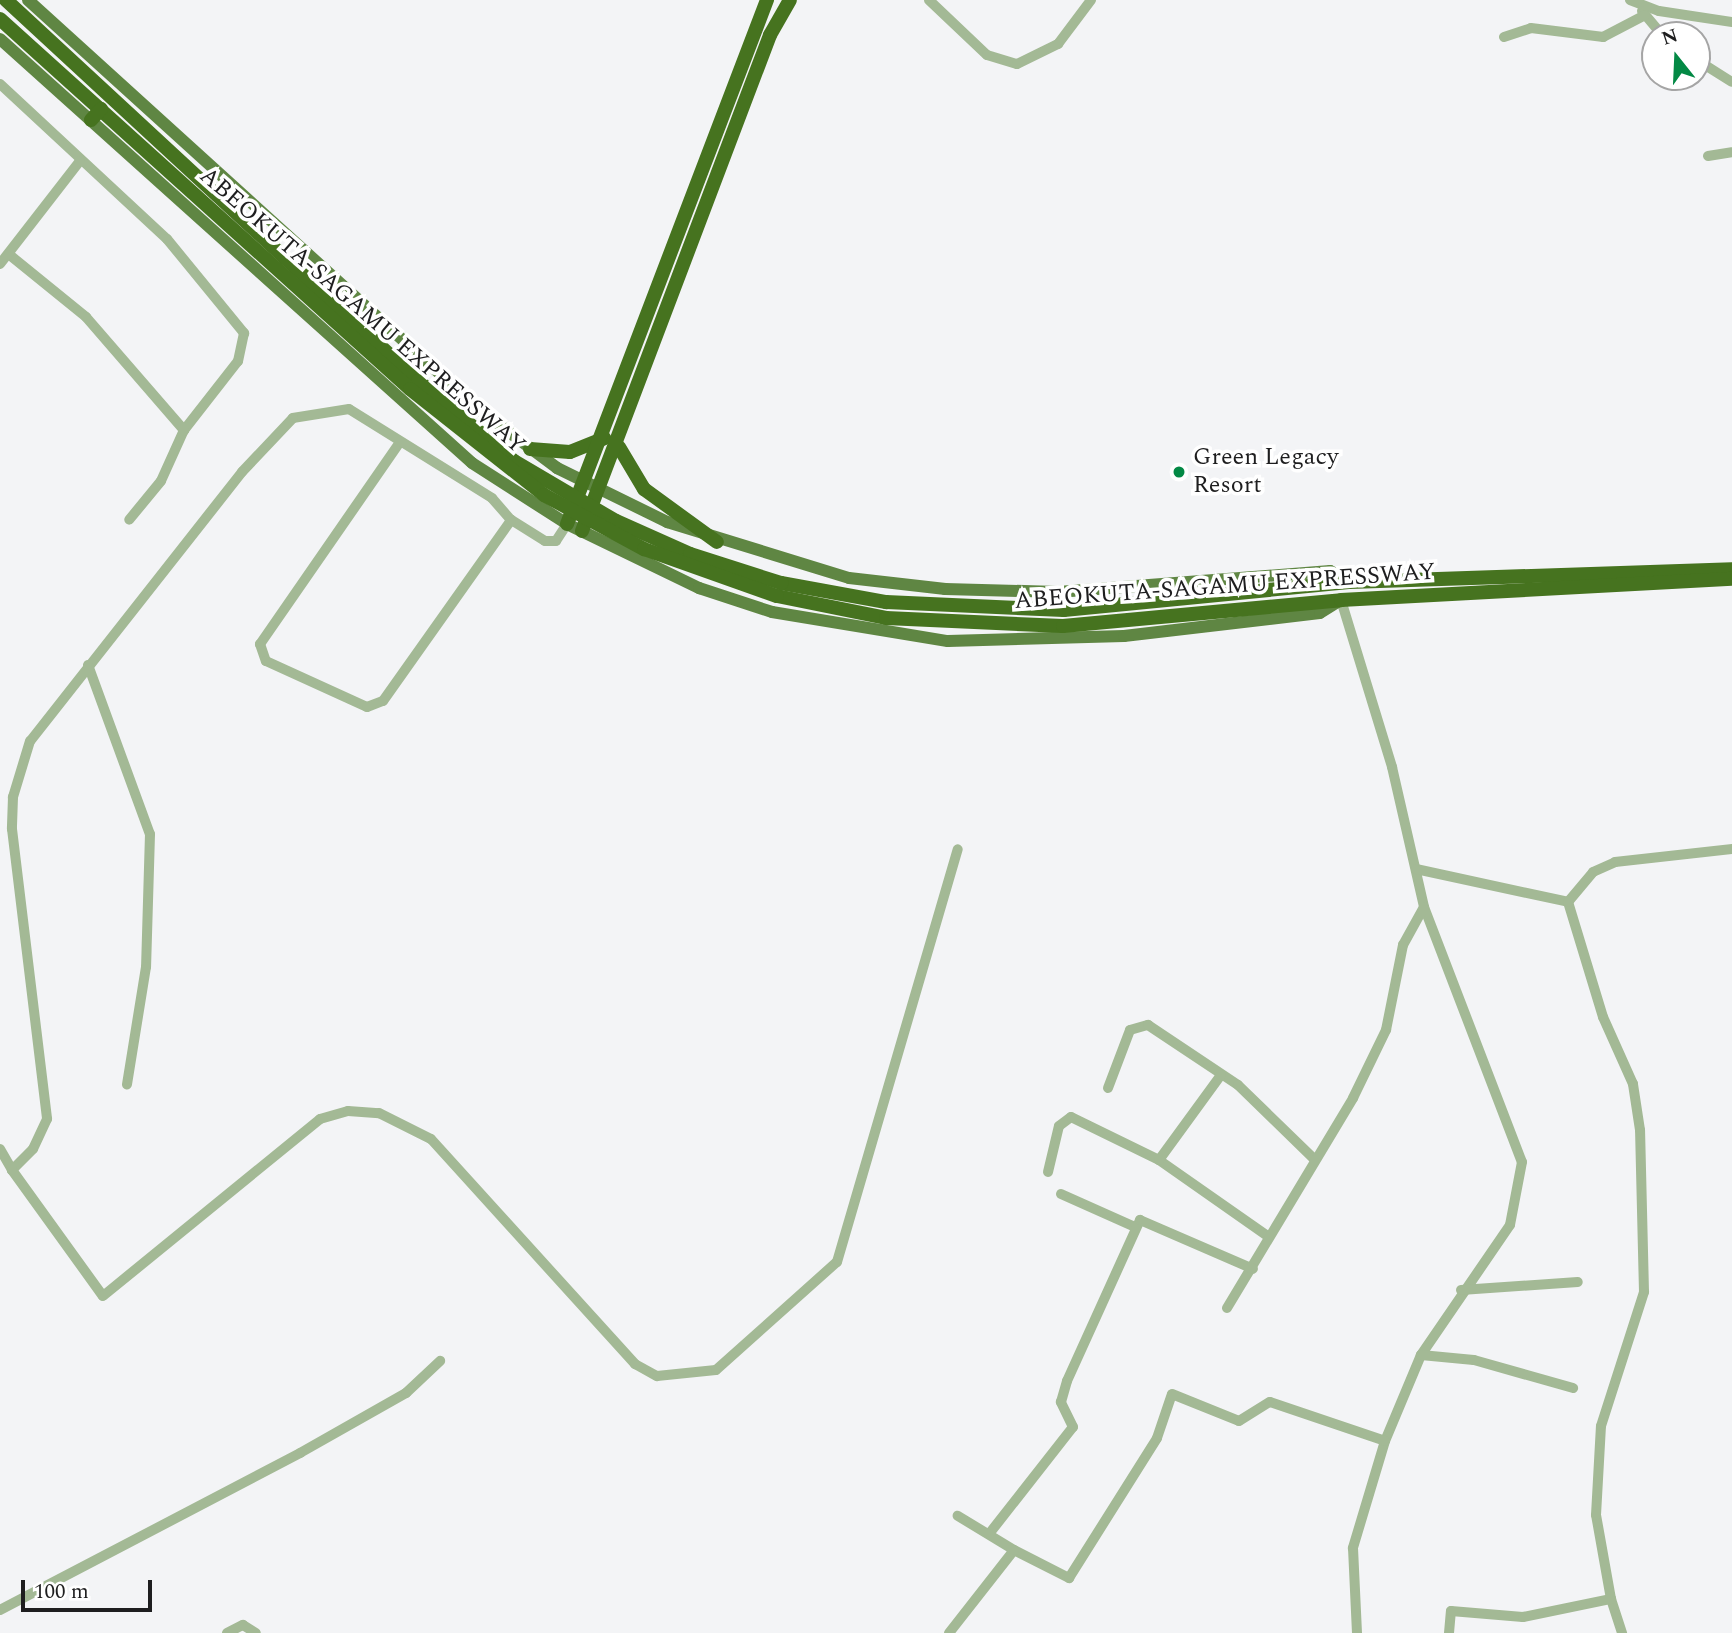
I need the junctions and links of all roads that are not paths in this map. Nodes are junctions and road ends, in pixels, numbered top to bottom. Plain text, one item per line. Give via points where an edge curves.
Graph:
1 (6, 0) edge
2 (28, 0) edge
3 (767, 0) edge
4 (790, 0) edge
5 (929, 0) edge
6 (1091, 0) edge
7 (1633, 3) edge
8 (1645, 15) junction
9 (0, 19) edge
10 (1650, 21) edge
11 (1732, 22) edge
12 (1504, 37) dead end
13 (0, 39) edge
14 (1711, 69) edge
15 (1732, 82) edge
16 (0, 84) edge
17 (117, 91) junction
18 (96, 115) junction
19 (1732, 152) edge
20 (1708, 156) dead end
21 (80, 161) junction
22 (11, 256) junction
23 (0, 264) edge
24 (414, 385) junction
25 (184, 430) junction
26 (604, 438) junction
27 (400, 442) junction
28 (619, 447) junction
29 (530, 449) junction
30 (585, 483) junction
31 (601, 490) junction
32 (129, 520) dead end
33 (510, 520) junction
34 (567, 524) junction
35 (583, 531) junction
36 (717, 542) junction
37 (1732, 569) edge
38 (1732, 579) edge
39 (1349, 582) junction
40 (779, 590) junction
41 (1341, 600) junction
42 (88, 665) junction
43 (958, 849) dead end
44 (1732, 849) edge
45 (1416, 869) junction
46 (1569, 902) junction
47 (1424, 907) junction
48 (1221, 1075) junction
49 (127, 1084) dead end
50 (1108, 1088) dead end
51 (0, 1149) edge
52 (1314, 1159) junction
53 (1159, 1160) junction
54 (12, 1170) junction
55 (1048, 1172) dead end
56 (1061, 1194) dead end
57 (1135, 1227) junction
58 (1269, 1237) junction
59 (1253, 1269) junction
60 (1578, 1282) dead end
61 (1461, 1290) junction
62 (1227, 1308) dead end
63 (1421, 1355) junction
64 (440, 1361) dead end
65 (1573, 1388) dead end
66 (1385, 1441) junction
67 (958, 1516) dead end
68 (989, 1534) junction
69 (1014, 1550) junction
70 (1611, 1599) junction
71 (0, 1610) edge
72 (227, 1633) edge
73 (256, 1633) edge
74 (949, 1633) edge
75 (1357, 1633) edge
76 (1449, 1633) edge
77 (1622, 1633) edge

1 - 17 highway, ABEOKUTA-SAGAMU EXPRESSWAY
2 - 17 main road
3 - 26 highway
4 - 28 highway via 771,35
5 - 6 street via 987,55 1017,64 1058,44
7 - 8 street
7 - 11 street
8 - 10 street
8 - 12 street via 1603,37 1531,28
9 - 18 highway, ABEOKUTA-SAGAMU EXPRESSWAY
13 - 18 main road
14 - 15 street
16 - 21 street
17 - 24 highway, ABEOKUTA-SAGAMU EXPRESSWAY
17 - 29 main road
18 - 24 highway, ABEOKUTA-SAGAMU EXPRESSWAY
18 - 34 main road via 409,410 472,463
19 - 20 street
21 - 22 street
21 - 25 street via 167,239 244,333 238,361
22 - 23 street
22 - 25 street via 86,317
24 - 40 highway, ABEOKUTA-SAGAMU EXPRESSWAY, bridge via 514,461 582,502
25 - 32 street via 161,481
26 - 29 highway via 570,452
26 - 30 highway
27 - 33 street via 492,498
27 - 33 street via 260,645 266,661 367,707 383,701
27 - 42 street via 349,410 293,418 258,453
28 - 31 highway
28 - 36 highway via 644,488
29 - 30 main road
30 - 31 main road
30 - 34 highway
31 - 35 highway
31 - 36 main road
33 - 34 street via 545,541 556,541
34 - 35 main road
35 - 41 main road via 699,588 772,612 948,641 1124,636 1320,613
36 - 39 main road via 849,578 945,589 1058,592 1330,571
37 - 39 highway, ABEOKUTA-SAGAMU EXPRESSWAY
38 - 41 highway, ABEOKUTA-SAGAMU EXPRESSWAY
39 - 40 highway, ABEOKUTA-SAGAMU EXPRESSWAY via 1064,610 886,603
40 - 41 highway, ABEOKUTA-SAGAMU EXPRESSWAY via 886,618 997,626
41 - 45 street
42 - 49 street via 150,834 146,967
42 - 54 street via 30,741 13,797 47,1119 33,1149
43 - 54 street via 837,1262 716,1370 657,1376 635,1364 431,1139 379,1113 348,1111 320,1119 103,1296
44 - 46 street via 1615,862 1593,872
45 - 46 street
45 - 47 street
46 - 70 street via 1603,1017 1633,1084 1640,1130 1644,1292 1601,1426 1596,1515
47 - 52 street via 1404,945 1386,1030
47 - 61 street via 1522,1162 1510,1225
48 - 50 street via 1139,1025 1130,1030
48 - 52 street
48 - 53 street
51 - 54 street
52 - 58 street
53 - 55 street via 1071,1116 1059,1126
53 - 58 street
56 - 57 street
57 - 59 street via 1146,1217
57 - 68 street via 1060,1402 1073,1427
58 - 59 street
59 - 62 street
60 - 61 street
61 - 63 street
63 - 65 street via 1475,1360
63 - 66 street
64 - 71 street via 406,1392 300,1453
66 - 69 street via 1270,1402 1234,1421 1172,1394 1157,1438 1069,1578
66 - 75 street via 1353,1548
67 - 68 street
68 - 69 street
69 - 74 street
70 - 76 street via 1523,1617 1451,1611
70 - 77 street
72 - 73 street via 243,1625

